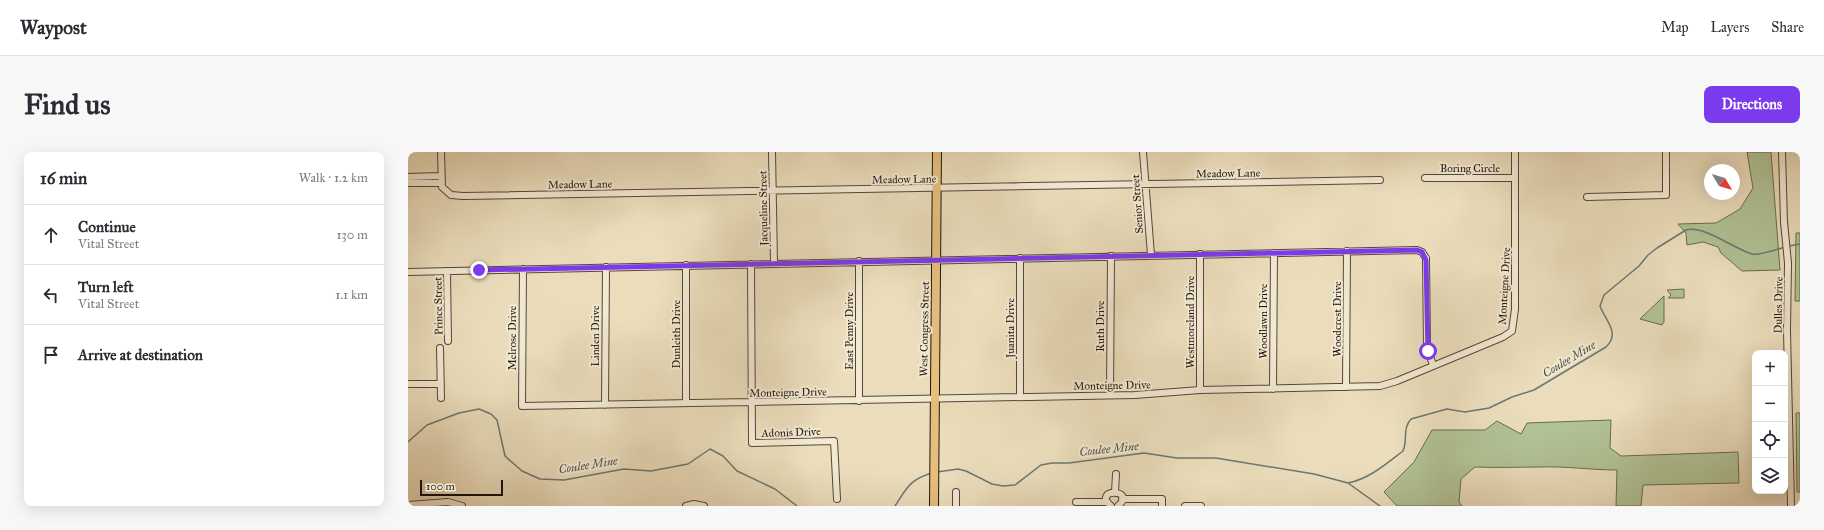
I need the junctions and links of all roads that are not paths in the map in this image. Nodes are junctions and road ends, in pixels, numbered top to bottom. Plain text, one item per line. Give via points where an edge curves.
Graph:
1 (441, 152) edge
2 (772, 152) edge
3 (937, 152) edge
4 (1143, 152) edge
5 (1515, 152) edge
6 (1666, 152) edge
7 (1782, 152) edge
8 (408, 177) edge
9 (1425, 178) dead end
10 (1515, 178) junction
11 (441, 179) junction
12 (1380, 180) dead end
13 (408, 183) edge
14 (1146, 184) junction
15 (937, 188) junction
16 (772, 191) junction
17 (1587, 197) dead end
18 (1347, 251) junction
19 (1274, 253) junction
20 (1200, 254) junction
21 (1151, 255) junction
22 (1111, 256) junction
23 (1020, 258) junction
24 (937, 260) junction
25 (859, 261) junction
26 (774, 263) junction
27 (751, 264) junction
28 (686, 265) junction
29 (606, 267) junction
30 (522, 269) junction
31 (447, 271) junction
32 (408, 272) edge
33 (448, 340) dead end
34 (440, 348) dead end
35 (1433, 365) junction
36 (408, 384) edge
37 (440, 384) junction
38 (1346, 387) junction
39 (1273, 389) junction
40 (1200, 390) junction
41 (1110, 395) junction
42 (1020, 397) junction
43 (441, 398) dead end
44 (934, 399) junction
45 (859, 401) junction
46 (752, 402) junction
47 (686, 403) junction
48 (605, 405) junction
49 (522, 406) joint
50 (1116, 474) dead end
51 (956, 492) dead end
52 (1115, 492) junction
53 (837, 498) dead end
54 (1122, 499) junction
55 (1076, 502) dead end
56 (1109, 504) edge
57 (408, 505) edge
58 (462, 506) edge
59 (686, 506) edge
60 (703, 506) edge
61 (934, 506) edge
62 (956, 506) edge
63 (1118, 506) edge
64 (1162, 506) edge
65 (1185, 506) edge
66 (1201, 506) edge
67 (1791, 506) edge

1 - 11 street
2 - 16 street, Jacqueline Street
3 - 15 main road, West Congress Street
4 - 14 street, Senior Street
5 - 10 street, Monteigne Drive
6 - 17 street via 1666,195
7 - 67 street, Dulles Drive via 1788,263
8 - 11 street
9 - 10 street, Boring Circle
10 - 35 street, Monteigne Drive via 1513,328 1503,337
11 - 13 street
11 - 16 street, Meadow Lane via 443,190 463,196
12 - 14 street, Meadow Lane
14 - 15 street, Meadow Lane
14 - 21 street, Senior Street
15 - 16 street, Meadow Lane
15 - 24 main road, West Congress Street
16 - 26 street, Jacqueline Street
18 - 19 street
18 - 35 street via 1417,250 1425,255 1427,347
18 - 38 street, Woodcrest Drive
19 - 20 street
19 - 39 street, Woodlawn Drive
20 - 21 street
20 - 40 street, Westmoreland Drive
21 - 22 street
22 - 23 street
22 - 41 street, Ruth Drive
23 - 24 street
23 - 42 street, Juanita Drive
24 - 25 street
24 - 44 main road, West Congress Street
25 - 26 street
25 - 45 street, East Penny Drive
26 - 27 street
27 - 28 street
27 - 46 street, Adonis Drive
28 - 29 street
28 - 47 street, Dunleith Drive
29 - 30 street
29 - 48 street, Linden Drive
30 - 31 street
30 - 49 street, Melrose Drive
31 - 32 street
31 - 33 street, Prince Street
34 - 37 street
35 - 38 street, Monteigne Drive via 1389,385
36 - 37 street
37 - 43 street
38 - 39 street, Monteigne Drive
39 - 40 street, Monteigne Drive
40 - 41 street, Monteigne Drive
41 - 42 street, Monteigne Drive
42 - 44 street, Monteigne Drive
44 - 45 street, Monteigne Drive
44 - 61 main road, West Congress Street
45 - 46 street, Monteigne Drive
46 - 47 street, Monteigne Drive
46 - 53 street, Adonis Drive via 752,444 834,441
47 - 48 street, Monteigne Drive
48 - 49 street, Monteigne Drive
50 - 52 street
51 - 62 street
52 - 54 street
52 - 56 street via 1108,495
54 - 63 street
54 - 64 street via 1162,499
55 - 56 street
57 - 58 street via 448,502
59 - 60 street
65 - 66 street

